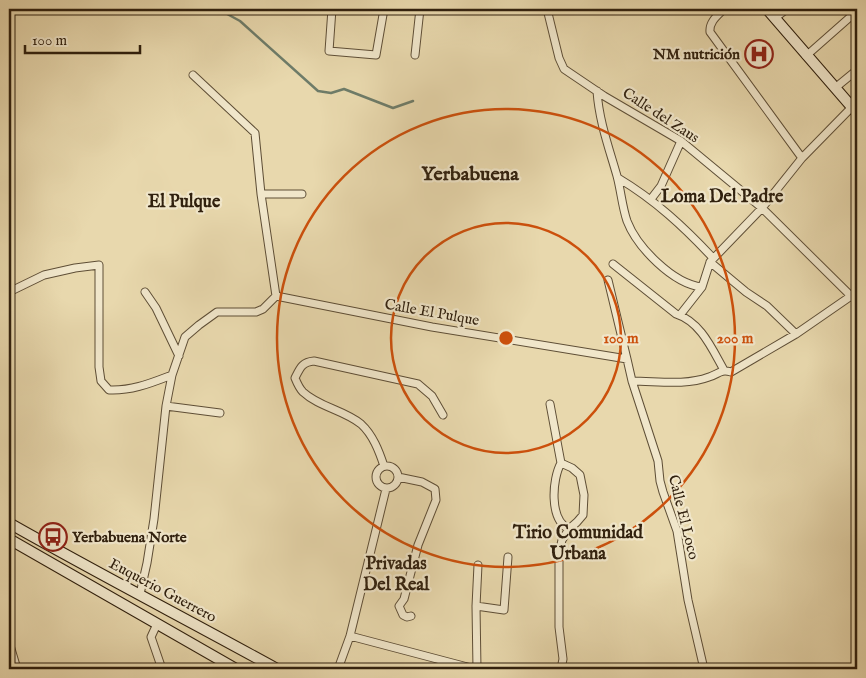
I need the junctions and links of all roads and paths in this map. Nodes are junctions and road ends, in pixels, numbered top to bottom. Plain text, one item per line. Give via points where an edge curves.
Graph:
1 (332, 9) edge
2 (384, 9) edge
3 (420, 9) edge
4 (547, 9) edge
5 (724, 9) edge
6 (767, 9) edge
7 (787, 9) edge
8 (857, 11) edge
9 (775, 18) junction
10 (415, 55) dead end
11 (806, 56) junction
12 (857, 70) edge
13 (193, 75) dead end
14 (835, 88) junction
15 (597, 91) junction
16 (855, 110) edge
17 (681, 141) junction
18 (802, 158) junction
19 (618, 178) junction
20 (261, 194) junction
21 (302, 194) dead end
22 (651, 199) junction
23 (762, 208) junction
24 (712, 260) junction
25 (613, 264) dead end
26 (608, 280) dead end
27 (702, 287) junction
28 (9, 292) edge
29 (145, 292) dead end
30 (276, 296) junction
31 (854, 298) edge
32 (680, 315) junction
33 (796, 334) junction
34 (179, 356) junction
35 (627, 359) junction
36 (724, 370) junction
37 (172, 375) junction
38 (632, 378) junction
39 (550, 404) dead end
40 (166, 406) junction
41 (220, 413) dead end
42 (443, 415) dead end
43 (561, 463) junction
44 (384, 466) junction
45 (398, 478) junction
46 (386, 489) junction
47 (9, 523) edge
48 (569, 529) junction
49 (9, 539) edge
50 (508, 557) dead end
51 (478, 565) dead end
52 (140, 594) junction
53 (476, 606) junction
54 (411, 616) dead end
55 (157, 624) junction
56 (350, 636) junction
57 (9, 642) edge
58 (17, 669) edge
59 (162, 669) edge
60 (236, 669) edge
61 (277, 669) edge
62 (338, 669) edge
63 (476, 669) edge
64 (561, 669) edge
65 (704, 669) edge

1 - 2 street via 329,51 376,55
3 - 10 street
4 - 15 street, Calle del Zaus via 564,69
5 - 18 street via 712,22 710,32
6 - 9 main road
7 - 9 street
8 - 11 street
9 - 11 main road
11 - 14 main road
12 - 14 street
13 - 20 street via 255,133
14 - 16 main road
15 - 17 street, Calle del Zaus
15 - 19 street via 606,142
16 - 18 street
17 - 22 street
17 - 23 street, Calle del Zaus
18 - 23 street
19 - 22 street
19 - 27 street via 627,221 635,238 675,277
20 - 21 street
20 - 30 street
22 - 24 street via 676,220
23 - 24 street
23 - 31 street, Calle del Zaus
24 - 27 street
24 - 33 street
25 - 32 street
26 - 35 street
27 - 32 street
28 - 37 street via 44,275 100,265 101,381 109,390 118,390 140,387
29 - 34 street
30 - 34 street via 256,312 218,312 185,337
30 - 35 street, Calle El Pulque via 432,327
31 - 33 street
32 - 36 street via 703,333
33 - 36 street via 731,372
34 - 37 street
35 - 38 street
36 - 38 street via 690,382
37 - 40 street
38 - 65 street, Calle El Loco via 677,531
39 - 43 street
40 - 41 street
40 - 52 street via 149,554
42 - 44 street via 432,396 418,384 314,361 301,365 296,378 302,392 362,425 376,444
43 - 48 street via 553,485 558,520
43 - 48 street via 580,475 584,495 583,515
44 - 45 street via 394,468
44 - 46 street via 375,475 376,482
45 - 46 street via 392,487
45 - 54 street via 422,482 435,490 436,500 399,606 402,615
46 - 56 street
47 - 52 main road, Euquerio Guerrero
48 - 64 street via 559,553
49 - 55 main road, Euquerio Guerrero
50 - 53 street via 504,610
51 - 53 street
52 - 61 main road, Euquerio Guerrero
53 - 63 street
55 - 59 street via 151,637
55 - 60 main road, Euquerio Guerrero
56 - 62 street
56 - 63 street
57 - 58 street

